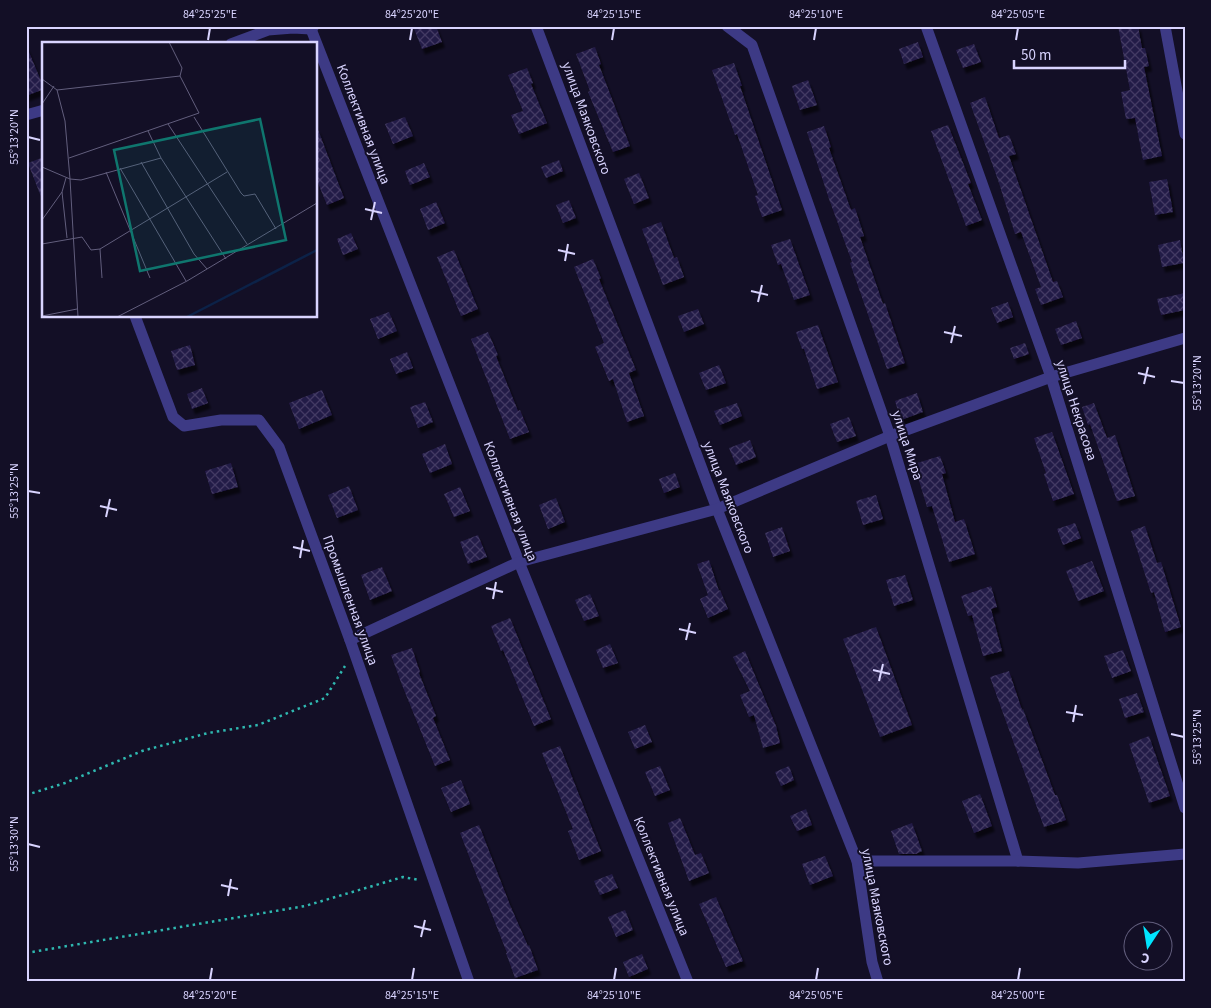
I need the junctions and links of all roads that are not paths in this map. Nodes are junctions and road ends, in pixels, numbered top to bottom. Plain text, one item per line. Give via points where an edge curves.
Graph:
1 (536, 26) edge
2 (727, 26) edge
3 (926, 26) edge
4 (1165, 26) edge
5 (312, 28) edge
6 (236, 42) edge
7 (317, 42) edge
8 (318, 43) edge
9 (42, 111) edge
10 (26, 115) edge
11 (1185, 134) edge
12 (136, 318) edge
13 (1185, 338) edge
14 (1052, 377) junction
15 (890, 436) junction
16 (717, 509) junction
17 (519, 562) junction
18 (350, 640) junction
19 (1185, 808) edge
20 (1185, 854) edge
21 (857, 861) junction
22 (1018, 861) junction
23 (469, 982) edge
24 (688, 982) edge
25 (878, 982) edge

1 - 16 street, улица Маяковского
2 - 15 street, улица Мира via 752,45
3 - 14 street, улица Некрасова
4 - 11 street
5 - 6 street via 268,30
5 - 7 street, Коллективная улица
8 - 17 street, Коллективная улица
9 - 10 street
12 - 18 street, Промышленная улица via 173,417 184,426 221,420 259,420 279,447
13 - 14 street
14 - 15 street
14 - 19 street, улица Некрасова
15 - 16 street
15 - 22 street, улица Мира
16 - 17 street
16 - 21 street, улица Маяковского
17 - 18 street
17 - 24 street, Коллективная улица
18 - 23 street, Промышленная улица
20 - 22 street via 1078,863
21 - 22 street
21 - 25 street, улица Маяковского

